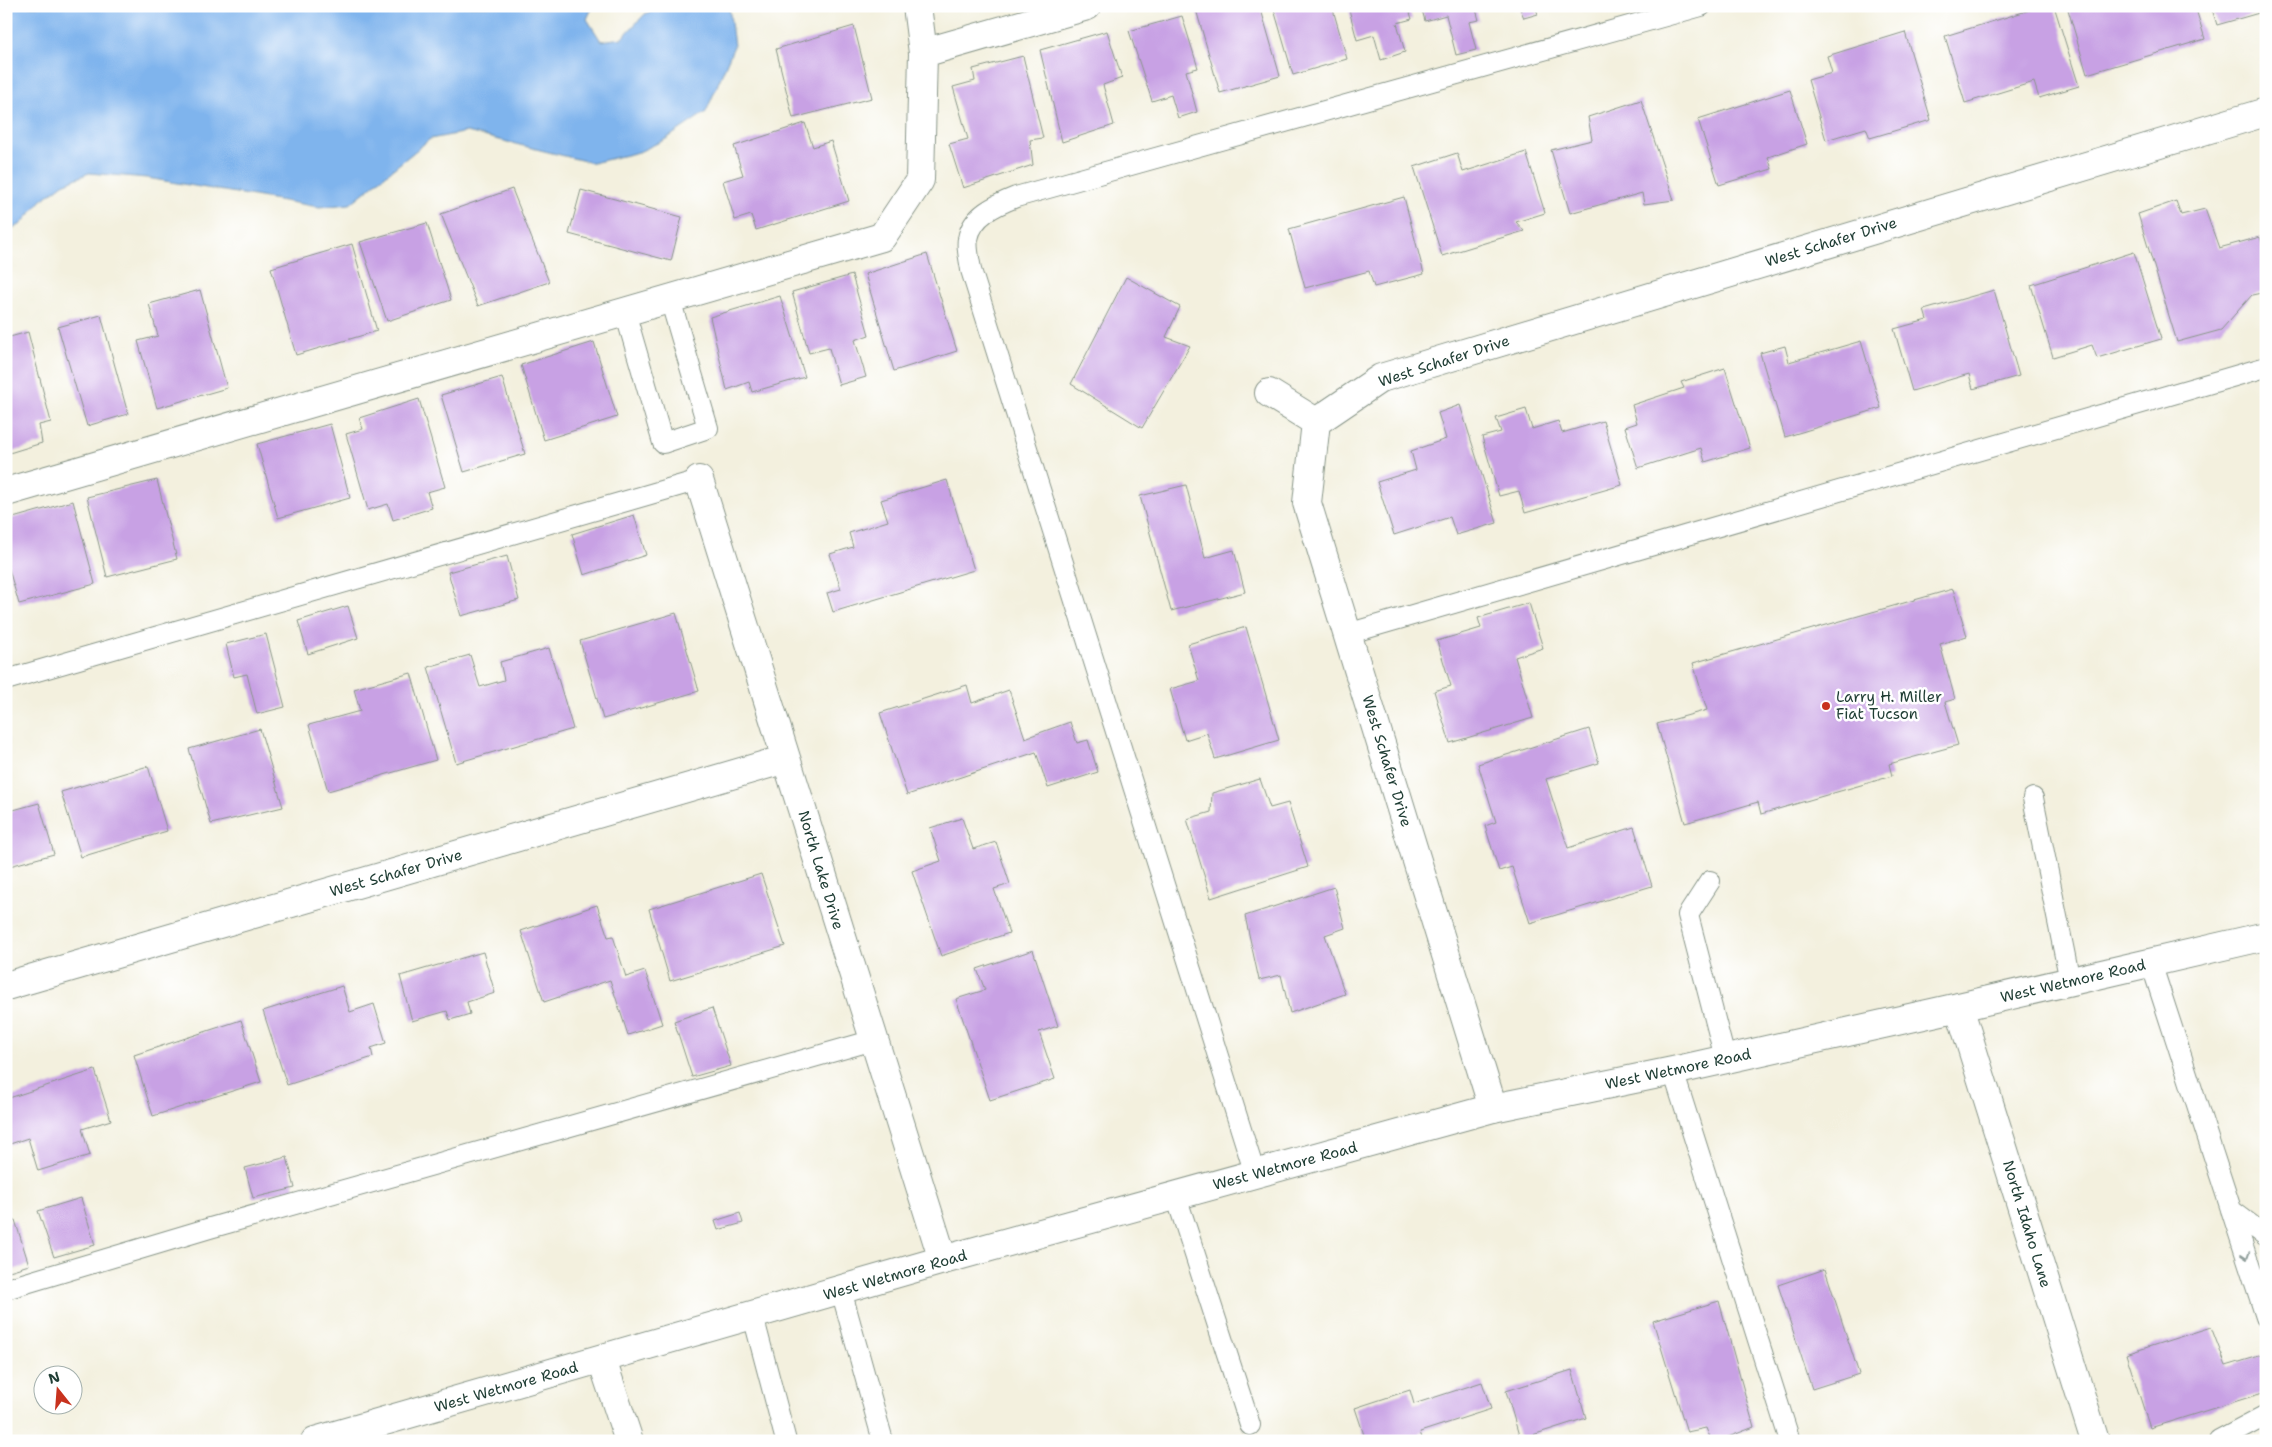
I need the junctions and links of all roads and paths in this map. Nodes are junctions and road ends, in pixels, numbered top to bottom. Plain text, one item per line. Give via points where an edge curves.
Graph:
1 (917, 6) edge
2 (1087, 6) edge
3 (1701, 6) edge
4 (923, 53) junction
5 (2266, 112) edge
6 (670, 299) junction
7 (625, 312) junction
8 (2266, 367) edge
9 (1269, 393) dead end
10 (1316, 422) junction
11 (699, 480) joint
12 (6, 492) edge
13 (1347, 634) junction
14 (6, 680) edge
15 (786, 759) junction
16 (2033, 798) dead end
17 (1710, 881) dead end
18 (2266, 936) edge
19 (2151, 963) junction
20 (2070, 982) junction
21 (6, 986) edge
22 (1958, 1007) junction
23 (874, 1040) junction
24 (1725, 1058) junction
25 (1672, 1071) junction
26 (1493, 1108) junction
27 (1255, 1174) junction
28 (1176, 1196) junction
29 (2231, 1210) junction
30 (2266, 1236) edge
31 (944, 1260) junction
32 (6, 1289) edge
33 (841, 1290) junction
34 (753, 1316) junction
35 (2266, 1317) edge
36 (602, 1360) junction
37 (2266, 1416) edge
38 (1250, 1425) dead end
39 (315, 1441) edge
40 (629, 1441) edge
41 (786, 1441) edge
42 (884, 1441) edge
43 (1790, 1441) edge
44 (2095, 1441) edge
45 (2219, 1441) edge

1 - 4 street
2 - 4 street
3 - 27 lane via 1016,197 992,207 975,222 967,240 974,280
4 - 6 street via 920,180 882,237
5 - 10 street, West Schafer Drive via 1381,378
6 - 7 street
6 - 7 lane via 708,428 663,443
7 - 12 street
8 - 13 lane
9 - 10 street
10 - 13 street, West Schafer Drive via 1307,503
11 - 14 lane
11 - 15 street, North Lake Drive
13 - 26 street, West Schafer Drive
15 - 21 street, West Schafer Drive
15 - 23 street, North Lake Drive
16 - 20 lane
17 - 24 lane via 1688,915
18 - 19 street, West Wetmore Road
19 - 20 street, West Wetmore Road
19 - 29 lane
20 - 22 street, West Wetmore Road
22 - 24 street, West Wetmore Road
22 - 44 street, North Idaho Lane
23 - 31 street, North Lake Drive
23 - 32 lane
24 - 25 street, West Wetmore Road
25 - 26 street, West Wetmore Road
25 - 43 lane
26 - 27 street, West Wetmore Road
27 - 28 street, West Wetmore Road
28 - 31 street, West Wetmore Road
28 - 38 lane
29 - 30 lane
29 -> 35 lane
31 - 33 street, West Wetmore Road
33 - 34 street, West Wetmore Road
33 - 42 lane
34 - 36 street, West Wetmore Road
34 - 41 lane
36 - 39 street, West Wetmore Road
36 - 40 street
37 - 45 lane

